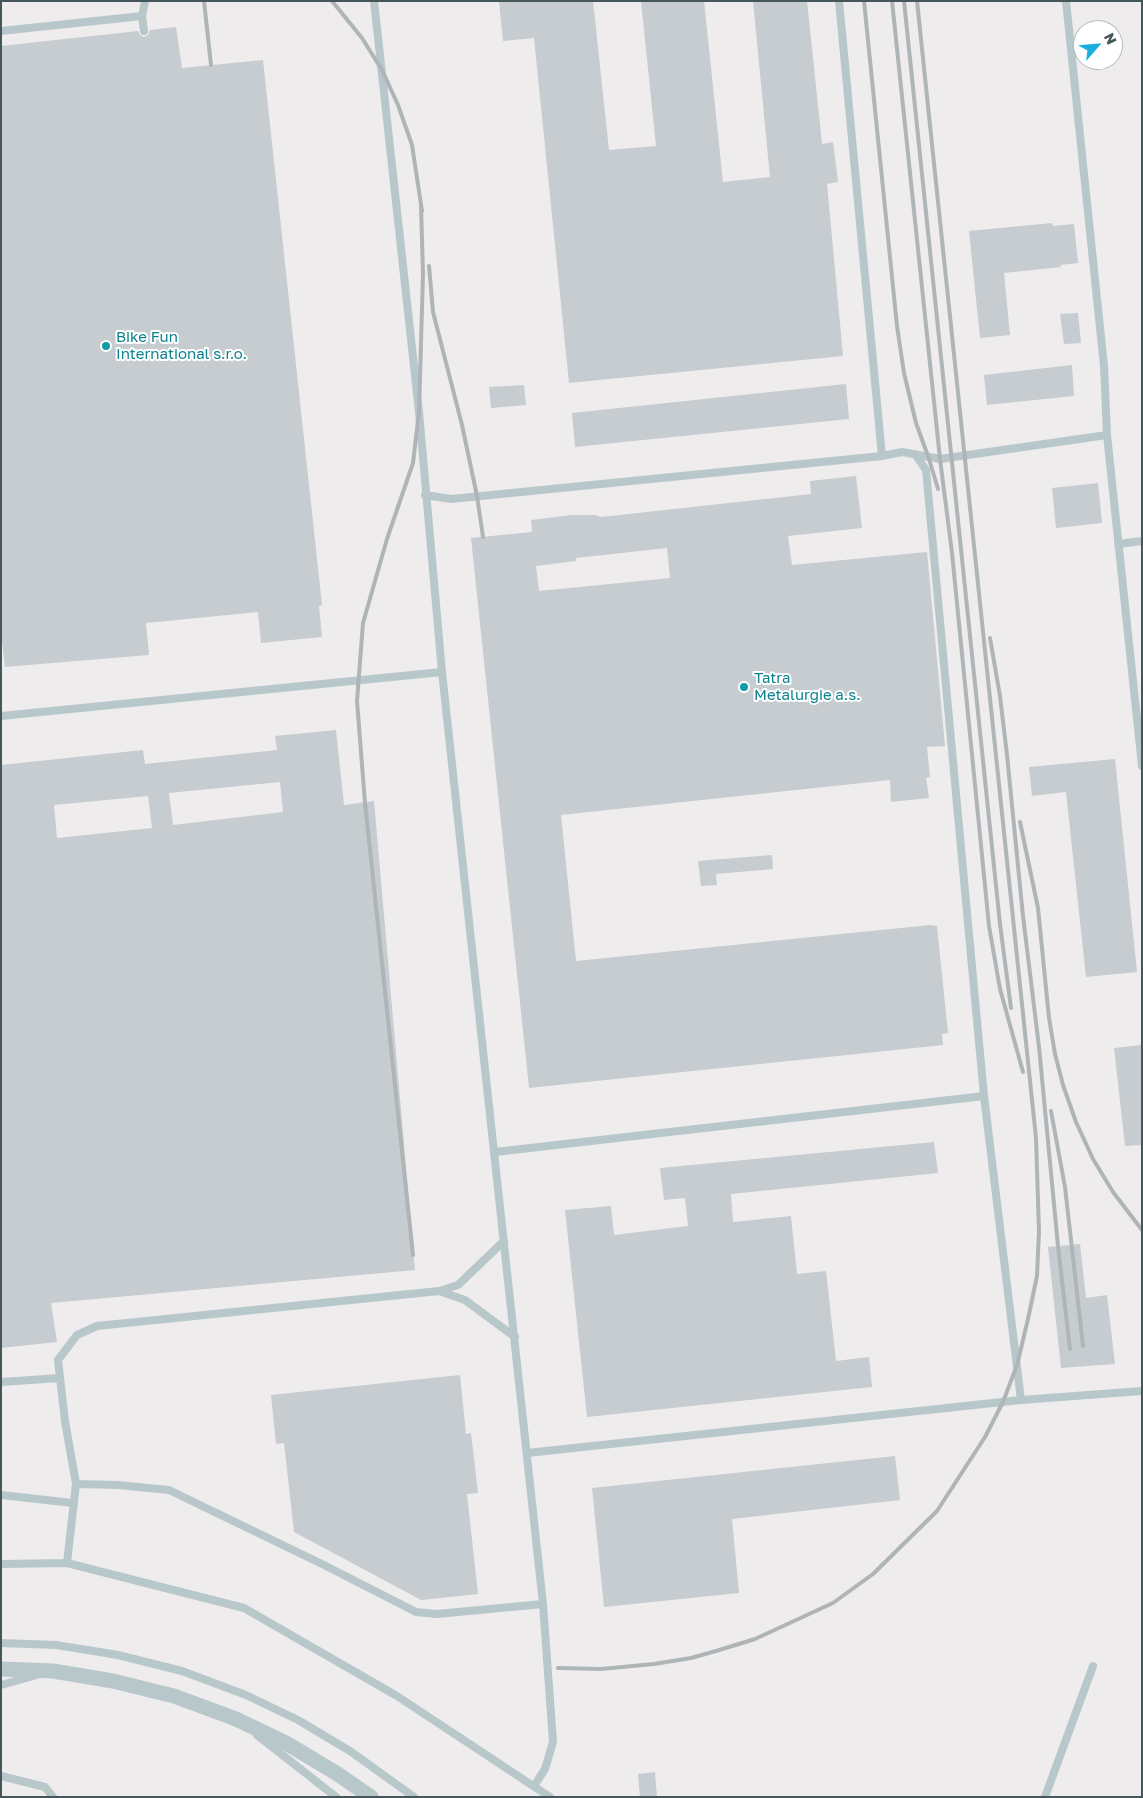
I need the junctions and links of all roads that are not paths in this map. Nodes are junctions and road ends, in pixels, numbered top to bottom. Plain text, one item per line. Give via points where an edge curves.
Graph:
1 (145, 1) edge
2 (374, 1) edge
3 (840, 1) edge
4 (1066, 1) edge
5 (142, 16) junction
6 (1, 31) edge
7 (144, 31) dead end
8 (1107, 435) junction
9 (915, 454) junction
10 (882, 456) junction
11 (425, 495) junction
12 (1142, 541) edge
13 (1118, 544) junction
14 (442, 672) junction
15 (1, 716) edge
16 (1142, 766) edge
17 (984, 1096) junction
18 (495, 1152) junction
19 (504, 1242) junction
20 (439, 1291) junction
21 (515, 1337) junction
22 (60, 1378) junction
23 (1, 1382) edge
24 (1142, 1391) edge
25 (1022, 1400) junction
26 (527, 1453) junction
27 (76, 1484) junction
28 (1, 1495) edge
29 (74, 1503) junction
30 (67, 1563) junction
31 (1, 1564) edge
32 (544, 1604) junction
33 (1, 1643) edge
34 (1093, 1666) dead end
35 (1, 1669) edge
36 (53, 1671) junction
37 (1, 1685) edge
38 (236, 1719) junction
39 (1, 1776) edge
40 (534, 1786) junction
41 (52, 1797) edge
42 (336, 1797) edge
43 (371, 1797) edge
44 (414, 1797) edge
45 (550, 1797) edge
46 (1045, 1797) edge

1 - 5 lane
2 - 11 lane
3 - 10 lane
4 - 8 lane via 1104,366
5 - 6 lane
5 - 7 lane
8 - 9 lane via 940,460
8 - 13 lane
9 - 10 lane via 902,452
9 - 17 lane via 926,470
10 - 11 lane via 451,499
11 - 14 lane
12 - 13 lane
13 - 16 lane
14 - 15 lane
14 - 18 lane
17 - 18 lane
17 - 25 lane
18 - 19 lane
19 - 20 lane via 458,1285
19 - 21 lane
20 - 21 lane via 466,1300
20 - 22 lane via 97,1326 77,1335 58,1360
21 - 26 lane
22 - 23 lane
22 - 27 lane
24 - 25 lane
25 - 26 lane
26 - 32 lane
27 - 29 lane
27 - 32 lane via 169,1490 416,1612 437,1614
28 - 29 lane
29 - 30 lane
30 - 31 lane
30 - 40 lane via 244,1608 398,1696
32 - 40 lane via 553,1742 545,1769
33 - 44 lane via 56,1645 118,1655 191,1674 298,1720 350,1751
34 - 46 lane
35 - 36 street
36 - 37 lane
36 - 38 street via 174,1696
38 - 42 lane
38 - 43 street via 286,1743
39 - 41 lane via 45,1788
40 - 45 lane

